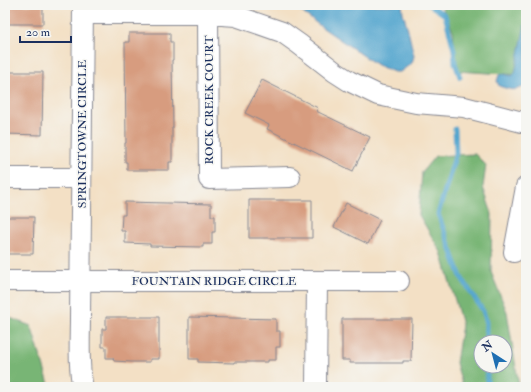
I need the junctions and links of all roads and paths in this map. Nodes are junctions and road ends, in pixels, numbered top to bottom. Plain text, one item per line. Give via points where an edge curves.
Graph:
1 (83, 9) edge
2 (208, 14) junction
3 (526, 123) edge
4 (5, 178) edge
5 (81, 178) junction
6 (290, 178) dead end
7 (526, 187) edge
8 (514, 252) dead end
9 (5, 281) edge
10 (80, 281) junction
11 (317, 281) junction
12 (399, 281) dead end
13 (83, 387) edge
14 (316, 387) edge

1 - 2 street, SPRINGTOWNE CIRCLE
1 - 5 street, SPRINGTOWNE CIRCLE
2 - 3 street, SPRINGTOWNE CIRCLE via 236,16 282,32 335,72 378,95 416,103 464,107
2 - 6 street, ROCK CREEK COURT via 210,179
4 - 5 street
5 - 10 street, SPRINGTOWNE CIRCLE
7 - 8 street
9 - 10 street, FOUNTAIN RIDGE CIRCLE
10 - 11 street, FOUNTAIN RIDGE CIRCLE
10 - 13 street, SPRINGTOWNE CIRCLE
11 - 12 street, FOUNTAIN RIDGE CIRCLE
11 - 14 street

